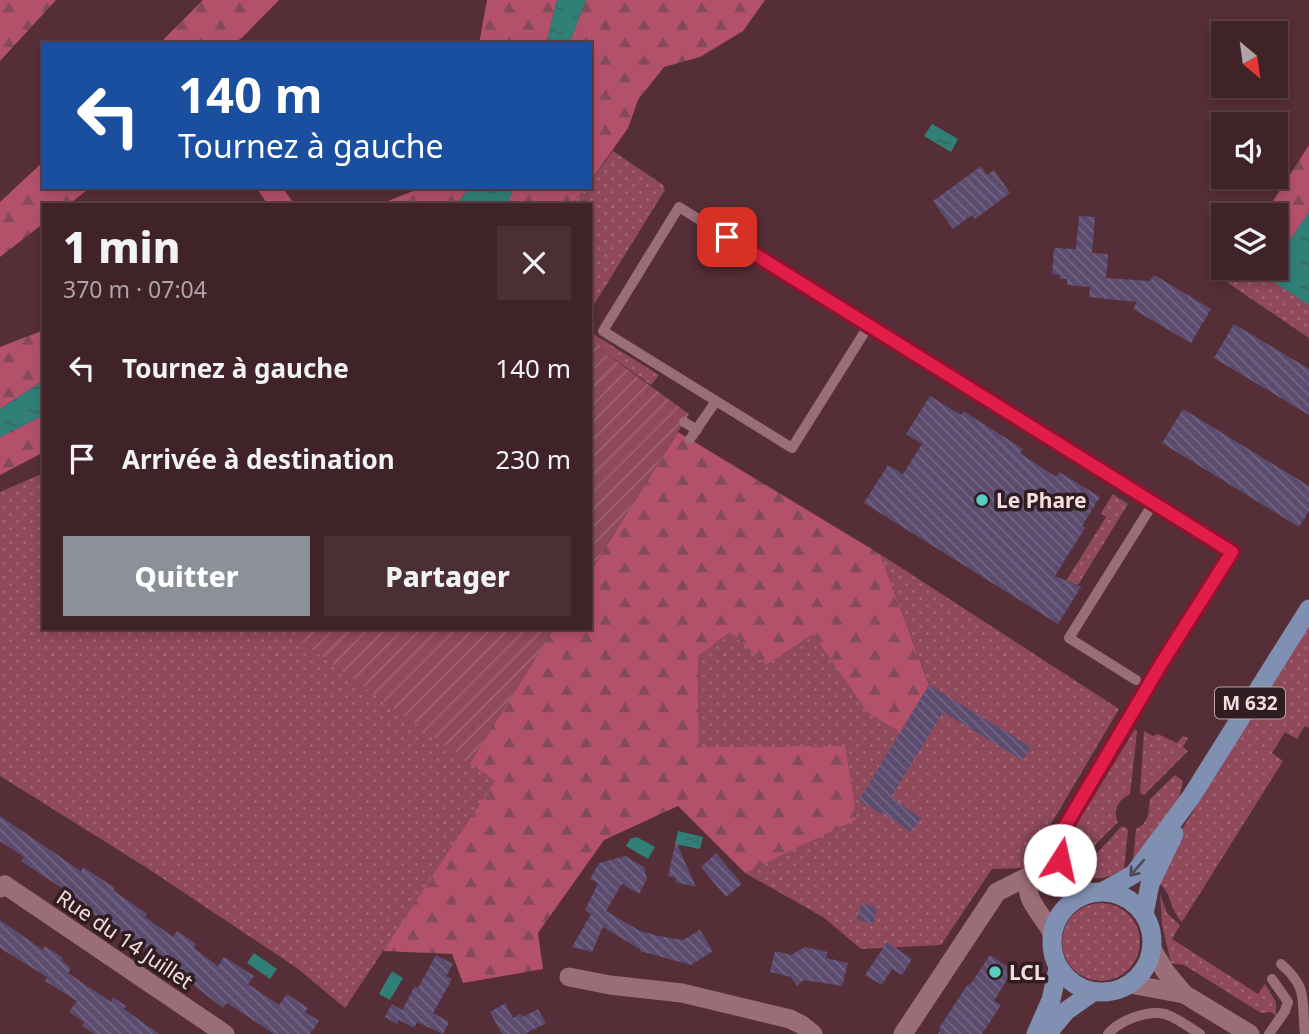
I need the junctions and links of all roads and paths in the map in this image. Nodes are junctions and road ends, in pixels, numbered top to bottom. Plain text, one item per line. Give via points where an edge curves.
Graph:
1 (869, 325) junction
2 (716, 401) junction
3 (684, 422) dead end
4 (1154, 502) junction
5 (1309, 609) edge
6 (1136, 680) dead end
7 (1191, 797) junction
8 (1060, 835) junction
9 (1064, 873) junction
10 (1033, 874) junction
11 (2, 885) edge
12 (1098, 892) junction
13 (1030, 900) junction
14 (990, 902) junction
15 (1144, 914) junction
16 (1052, 933) junction
17 (1152, 948) junction
18 (1281, 964) dead end
19 (1058, 968) junction
20 (569, 976) dead end
21 (1272, 979) dead end
22 (1130, 984) junction
23 (1093, 992) junction
24 (1184, 994) junction
25 (1216, 1013) junction
26 (225, 1034) edge
27 (813, 1034) edge
28 (903, 1034) edge
29 (1036, 1034) edge
30 (1047, 1034) edge
31 (1108, 1034) edge
32 (1200, 1034) edge
33 (1250, 1034) edge
34 (1269, 1034) edge
35 (1305, 1034) edge

1 - 2 lane via 792,447
1 - 2 lane via 680,207 603,331
1 - 4 lane
2 - 3 lane via 693,435
4 - 6 lane via 1069,638
4 - 8 lane via 1232,552
5 - 7 main road, M 632
7 -> 12 main road, M 632 via 1134,874
7 - 15 main road, M 632 via 1150,884
8 - 9 lane
8 - 10 lane
9 - 10 street via 1049,869
9 - 12 street via 1076,884
10 - 13 street
10 - 14 street via 997,892
11 - 26 street, Rue du 14 Juillet
12 - 15 main road via 1127,898
12 - 16 main road via 1068,905
13 - 14 street via 1011,893
13 - 16 street
14 - 28 street
15 - 17 main road
16 - 19 main road
17 - 22 main road via 1144,968
17 - 24 street
18 - 35 lane via 1302,988
19 - 23 main road via 1073,983
19 - 29 main road
20 - 27 street via 682,993 790,1019
21 - 34 lane via 1288,1002
22 - 23 main road
22 - 24 street
23 - 30 main road via 1066,1011
24 - 25 street
25 - 32 lane
25 - 33 street
31 - 32 lane via 1126,1020 1161,1014

